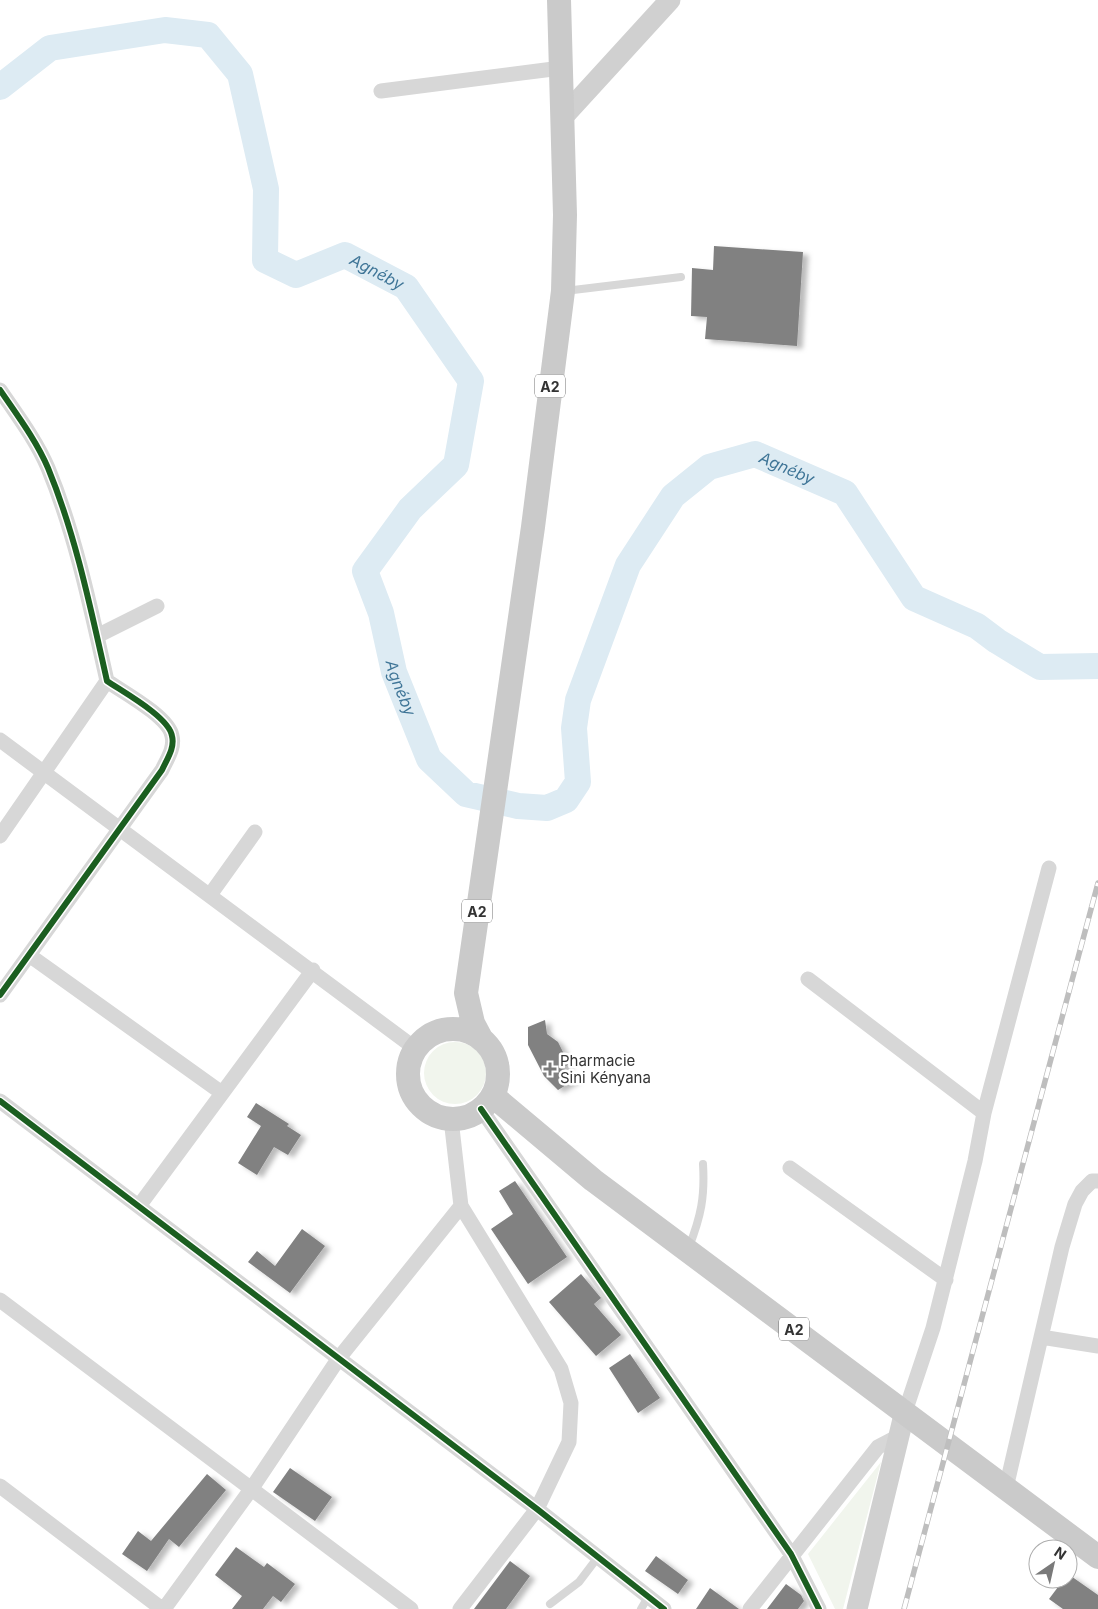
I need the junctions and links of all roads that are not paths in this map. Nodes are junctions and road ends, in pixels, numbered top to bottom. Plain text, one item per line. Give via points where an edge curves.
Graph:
1 (558, 0) edge
2 (670, 0) edge
3 (561, 68) junction
4 (381, 91) dead end
5 (563, 117) junction
6 (680, 277) dead end
7 (564, 291) junction
8 (0, 390) edge
9 (157, 606) dead end
10 (97, 636) junction
11 (107, 681) junction
12 (0, 740) edge
13 (45, 773) junction
14 (121, 829) junction
15 (255, 832) dead end
16 (0, 836) edge
17 (1048, 868) dead end
18 (210, 895) junction
19 (29, 955) junction
20 (313, 970) junction
21 (808, 979) dead end
22 (466, 993) junction
23 (0, 995) edge
24 (436, 1033) junction
25 (482, 1040) junction
26 (416, 1048) junction
27 (222, 1093) junction
28 (0, 1101) edge
29 (487, 1103) junction
30 (984, 1113) junction
31 (451, 1119) junction
32 (703, 1164) dead end
33 (790, 1168) dead end
34 (1098, 1181) edge
35 (139, 1206) junction
36 (461, 1206) junction
37 (687, 1250) junction
38 (946, 1280) junction
39 (0, 1300) edge
40 (1041, 1337) junction
41 (1098, 1346) edge
42 (339, 1358) junction
43 (902, 1425) junction
44 (0, 1486) edge
45 (252, 1488) junction
46 (1006, 1488) junction
47 (537, 1509) junction
48 (791, 1554) junction
49 (598, 1557) junction
50 (1098, 1557) edge
51 (645, 1603) edge
52 (550, 1604) dead end
53 (163, 1609) edge
54 (411, 1609) edge
55 (460, 1609) edge
56 (664, 1609) edge
57 (750, 1609) edge
58 (819, 1609) edge
59 (856, 1609) edge

1 - 3 main road, A2
2 - 5 main road
3 - 4 street
3 - 5 main road, A2
5 - 7 main road, A2
6 - 7 lane
7 - 22 main road, A2
8 - 10 street via 47,466 62,506
9 - 10 street
10 - 11 street
11 - 13 street
11 - 14 street via 145,706 166,725 172,736 172,749 162,770
12 - 13 street
13 - 14 street
13 - 16 street
14 - 18 street
14 - 19 street
15 - 18 street
17 - 30 street
18 - 20 street
19 - 23 street
19 - 27 street
20 - 26 street
20 - 27 street
21 - 30 street
22 - 24 main road, A2 via 451,1018
22 - 25 main road, A2 via 471,1016
24 - 25 main road via 460,1030
24 - 26 main road
25 - 29 main road via 498,1066 498,1082
26 - 31 main road via 408,1074 410,1088 426,1110
27 - 35 street
28 - 35 street
29 - 31 main road via 462,1118
29 - 37 main road, A2
29 - 48 street
30 - 38 street via 976,1161
31 - 36 street
32 - 37 lane via 704,1192 700,1217
33 - 38 street
34 - 40 street via 1092,1182 1082,1192 1075,1204
35 - 42 street
36 - 42 street
36 - 47 street via 561,1369 571,1403 569,1442
37 - 43 main road, A2
38 - 43 street
39 - 45 street
40 - 41 street
40 - 46 street
42 - 45 street
42 - 47 street
43 - 46 main road, A2
43 - 48 street via 878,1447
43 - 59 main road
44 - 53 street
45 - 53 street
45 - 54 street
46 - 50 main road, A2
47 - 49 street
47 - 55 street
48 - 57 street
48 - 58 street
49 - 51 street
49 - 52 lane via 579,1582
51 - 56 street

